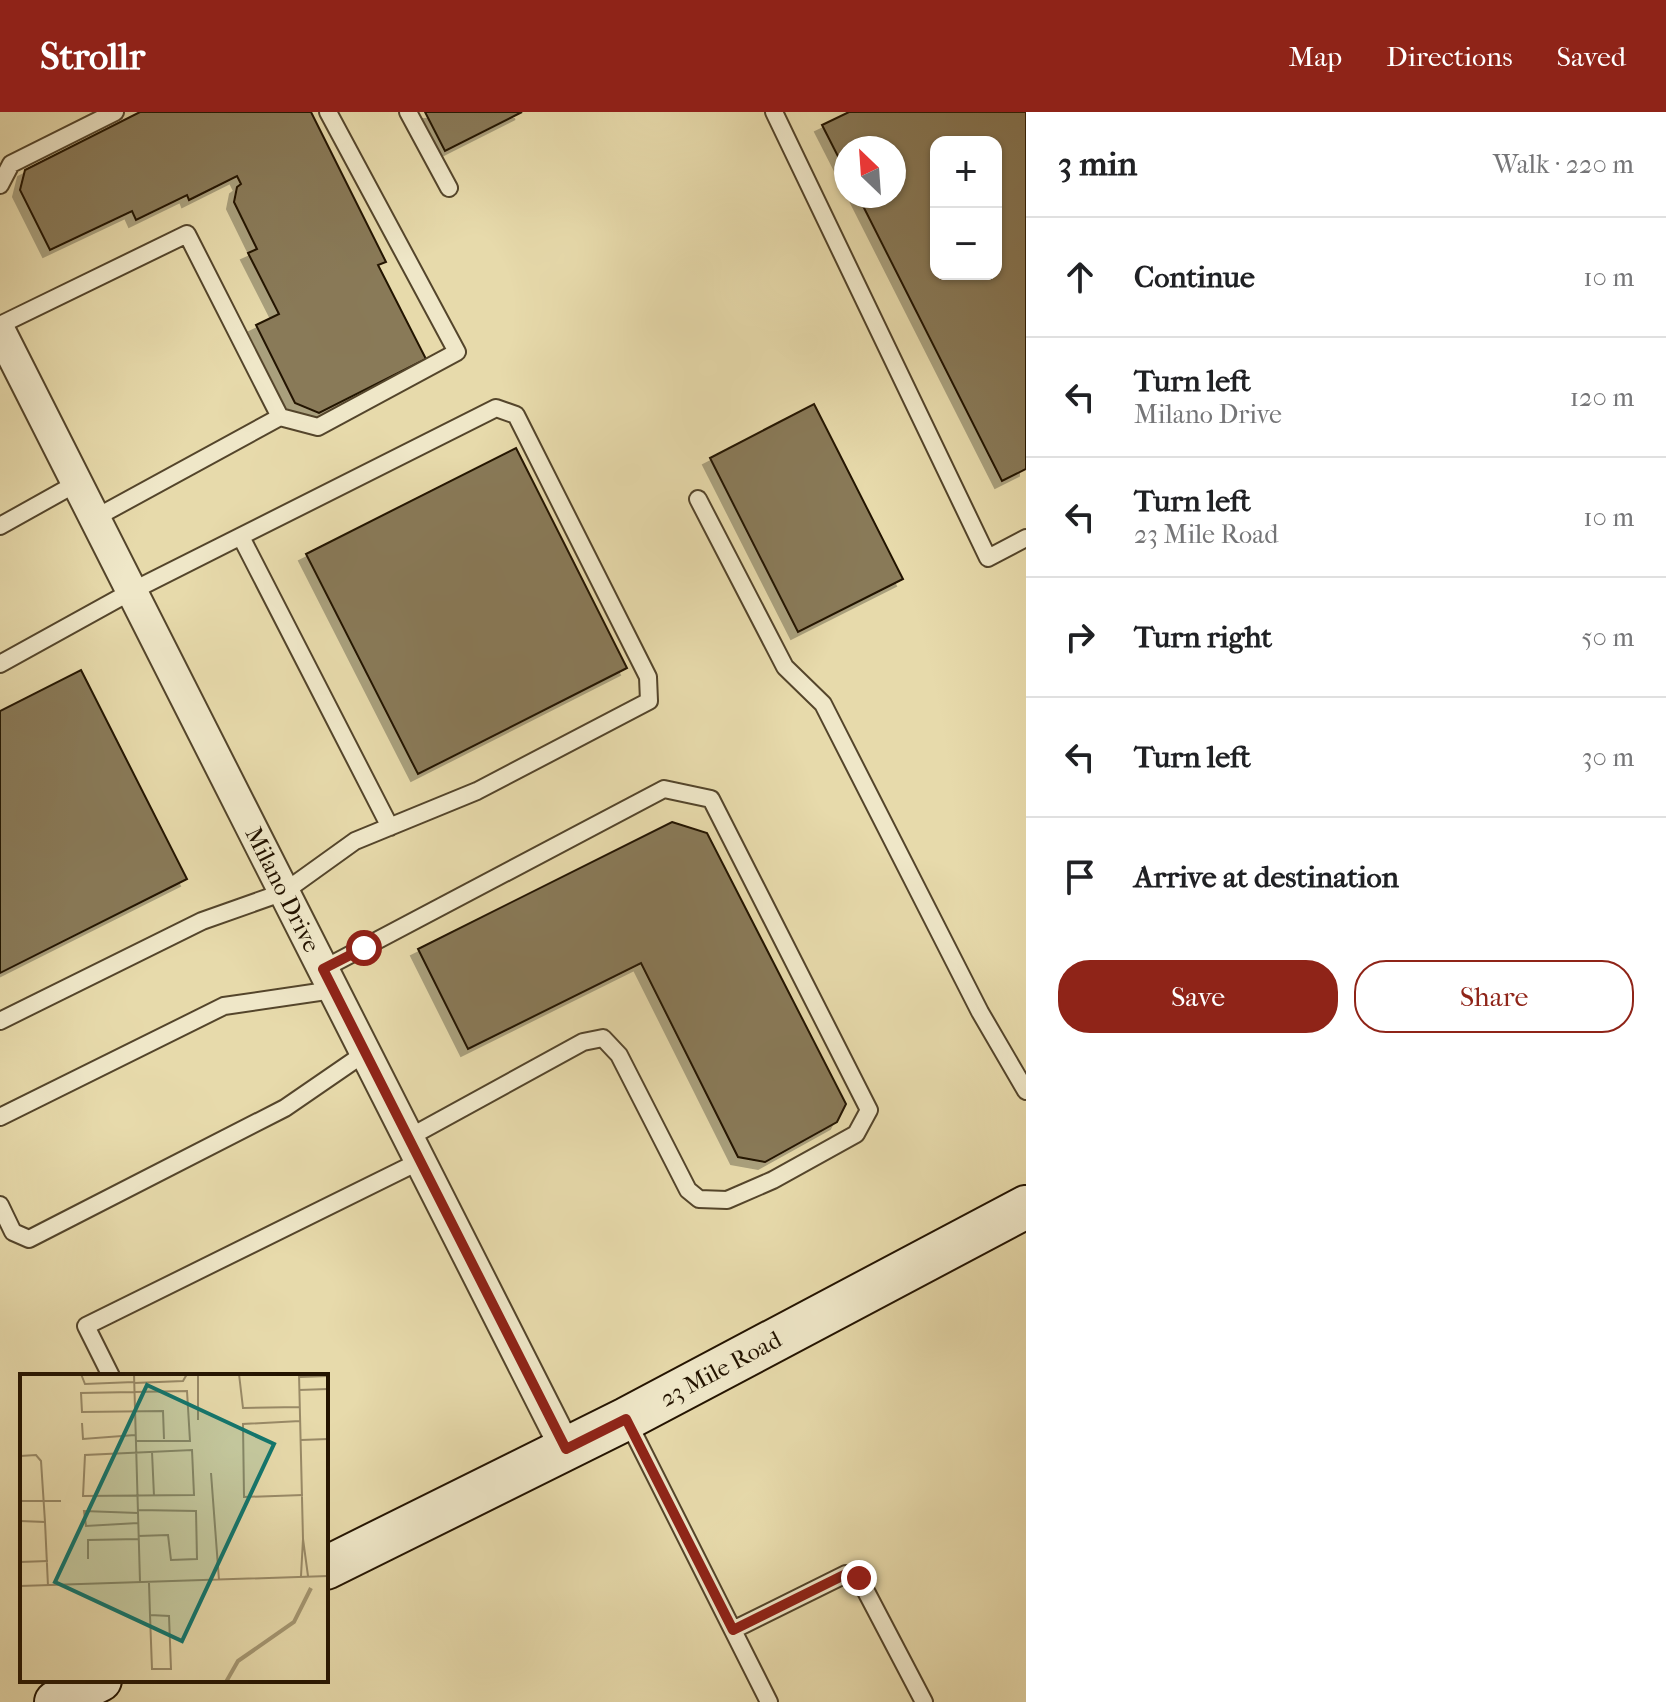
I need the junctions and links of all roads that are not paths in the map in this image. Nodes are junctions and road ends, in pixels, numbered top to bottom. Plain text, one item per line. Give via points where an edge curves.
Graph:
1 (115, 112) edge
2 (328, 112) edge
3 (408, 112) edge
4 (774, 112) edge
5 (0, 185) edge
6 (449, 188) dead end
7 (0, 328) edge
8 (280, 417) junction
9 (77, 483) junction
10 (698, 499) dead end
11 (95, 518) junction
12 (0, 526) edge
13 (241, 537) junction
14 (1026, 538) edge
15 (132, 591) junction
16 (0, 664) edge
17 (390, 827) junction
18 (284, 892) junction
19 (328, 980) junction
20 (0, 1021) edge
21 (365, 1053) junction
22 (1026, 1091) edge
23 (0, 1117) edge
24 (414, 1150) junction
25 (0, 1205) edge
26 (1026, 1207) edge
27 (110, 1374) edge
28 (626, 1419) junction
29 (566, 1449) junction
30 (328, 1567) edge
31 (733, 1630) junction
32 (96, 1682) edge
33 (56, 1702) edge
34 (769, 1702) edge
35 (924, 1702) edge

1 - 5 lane via 11,164
2 - 8 lane via 457,352 318,427
3 - 6 lane
4 - 14 lane via 988,558
7 - 8 lane via 187,234
7 - 9 street, Milano Drive
8 - 11 lane
9 - 11 street, Milano Drive
9 - 12 lane
10 - 22 lane via 785,667 823,704 980,1012
11 - 15 street, Milano Drive
13 - 15 lane
13 - 17 lane
13 - 17 lane via 496,408 516,415 648,677 649,701 477,791
15 - 16 lane
15 - 18 street, Milano Drive
17 - 18 lane via 355,841
18 - 19 street, Milano Drive
18 - 20 lane via 202,921
19 - 21 street, Milano Drive
19 - 23 lane via 224,1006
19 - 24 lane via 664,789 711,799 869,1110 856,1134 773,1180 727,1200 699,1199 688,1190 619,1055 603,1038 583,1042
21 - 24 street, Milano Drive
21 - 25 lane via 285,1108 29,1239 13,1232
24 - 27 lane via 86,1326
24 - 29 street, Milano Drive
26 - 28 main road, 23 Mile Road
28 - 29 main road, 23 Mile Road
28 - 31 lane
29 - 30 main road, 23 Mile Road
31 - 34 lane
31 - 35 lane via 846,1574 859,1578
32 - 33 main road

